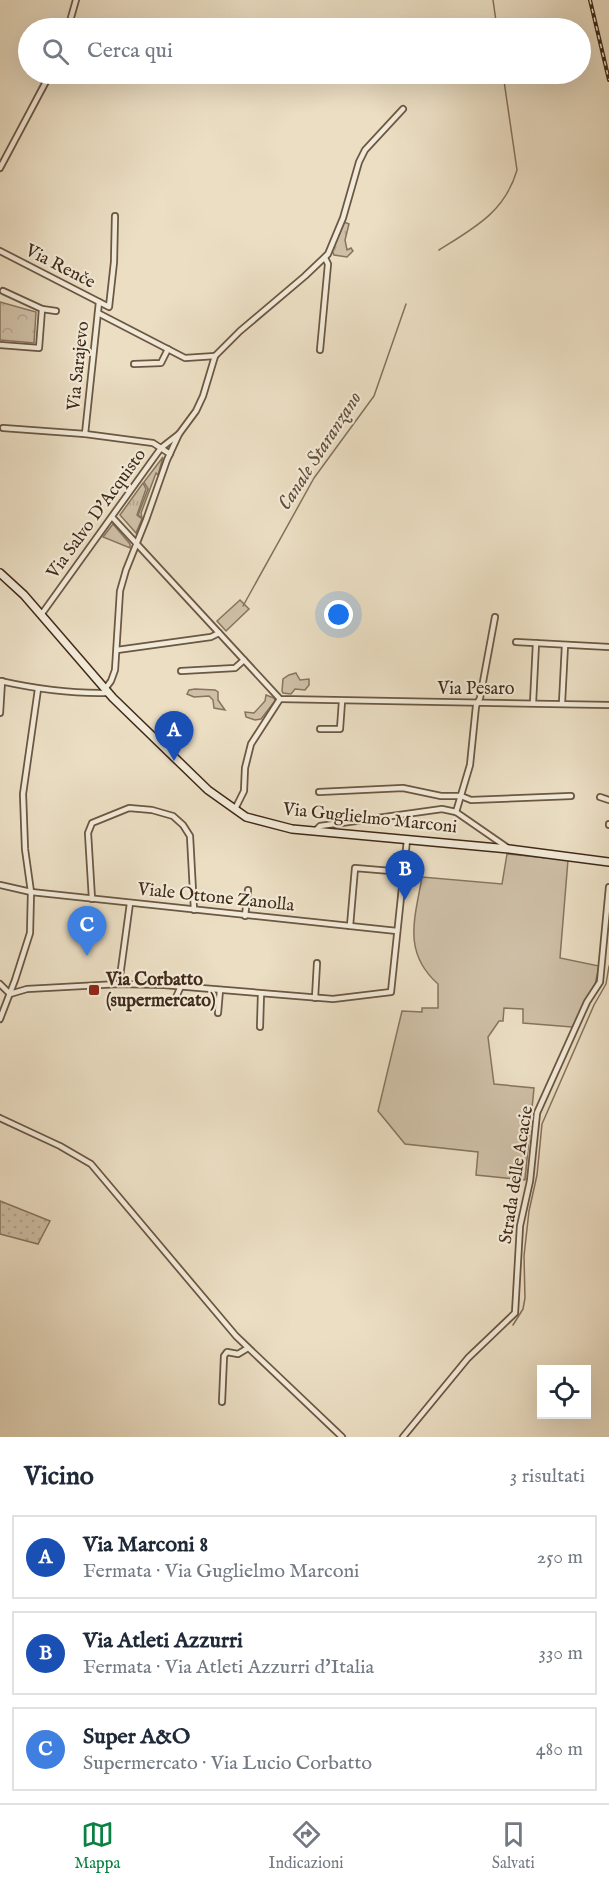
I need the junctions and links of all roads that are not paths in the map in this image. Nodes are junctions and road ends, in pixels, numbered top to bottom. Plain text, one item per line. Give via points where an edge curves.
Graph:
1 (76, 0) edge
2 (71, 18) edge
3 (45, 84) edge
4 (403, 109) dead end
5 (0, 168) edge
6 (115, 216) dead end
7 (0, 251) edge
8 (325, 258) junction
9 (3, 291) dead end
10 (99, 302) junction
11 (42, 309) junction
12 (56, 311) dead end
13 (98, 313) junction
14 (0, 345) edge
15 (168, 349) junction
16 (320, 350) dead end
17 (215, 356) junction
18 (134, 364) dead end
19 (3, 428) dead end
20 (85, 434) junction
21 (179, 434) junction
22 (161, 448) junction
23 (170, 454) junction
24 (112, 517) junction
25 (135, 543) junction
26 (0, 573) edge
27 (40, 615) junction
28 (495, 616) dead end
29 (219, 633) junction
30 (516, 642) dead end
31 (536, 644) junction
32 (565, 645) junction
33 (609, 647) edge
34 (117, 650) junction
35 (244, 660) junction
36 (181, 670) dead end
37 (1, 681) edge
38 (38, 689) junction
39 (106, 691) junction
40 (280, 699) junction
41 (342, 701) junction
42 (477, 703) junction
43 (533, 703) junction
44 (562, 703) junction
45 (609, 705) edge
46 (0, 713) edge
47 (320, 729) dead end
48 (319, 792) dead end
49 (461, 796) junction
50 (571, 796) dead end
51 (600, 797) dead end
52 (609, 800) edge
53 (235, 809) junction
54 (456, 812) junction
55 (315, 831) junction
56 (407, 840) junction
57 (509, 849) junction
58 (609, 861) edge
59 (403, 873) junction
60 (0, 885) edge
61 (609, 888) edge
62 (248, 890) dead end
63 (31, 892) junction
64 (92, 899) junction
65 (130, 903) junction
66 (194, 910) junction
67 (244, 916) junction
68 (350, 926) junction
69 (397, 931) junction
70 (317, 963) dead end
71 (15, 980) junction
72 (0, 984) edge
73 (119, 984) junction
74 (181, 986) junction
75 (27, 989) junction
76 (220, 990) junction
77 (10, 994) junction
78 (261, 994) junction
79 (315, 998) junction
80 (173, 1004) dead end
81 (218, 1013) dead end
82 (0, 1019) edge
83 (260, 1027) dead end
84 (0, 1118) edge
85 (248, 1348) junction
86 (222, 1402) dead end
87 (342, 1437) edge
88 (403, 1437) edge

1 - 2 street
3 - 5 street
4 - 8 street via 365,150 344,218
6 - 10 street, Via Renče via 109,307
7 - 10 street, Via Renče
8 - 16 street via 328,264
8 - 17 street
9 - 11 street
10 - 13 street, Via Sarajevo
11 - 12 street
11 - 14 street via 39,348
13 - 15 street
13 - 20 street, Via Sarajevo
15 - 17 street via 185,357
15 - 18 street via 161,363
17 - 21 street via 200,404
19 - 20 street
20 - 22 street via 153,443
21 - 22 street, Via Salvo D'Acquisto
21 - 23 street
22 - 23 street
22 - 24 street, Via Salvo D'Acquisto
23 - 25 street
24 - 25 street
24 - 27 street, Via Salvo D'Acquisto
25 - 29 street
25 - 34 street via 120,591
26 - 27 street, Via Guglielmo Marconi
27 - 39 street, Via Guglielmo Marconi
28 - 42 street
29 - 34 street
29 - 35 street
30 - 31 street
31 - 32 street
31 - 43 street
32 - 33 street
32 - 44 street
34 - 39 street
35 - 36 street via 236,668
35 - 40 street
37 - 38 street
37 - 46 street
38 - 39 street
38 - 63 street via 23,794
39 - 53 street, Via Guglielmo Marconi via 208,790
40 - 41 street, Via Pesaro
40 - 53 street via 251,744 244,791
41 - 42 street, Via Pesaro
41 - 47 street via 340,729
42 - 43 street, Via Pesaro
42 - 49 street via 470,765
43 - 44 street, Via Pesaro
44 - 45 street, Via Pesaro
48 - 49 street via 403,788
49 - 50 street via 471,800
49 - 54 street
51 - 52 street
53 - 55 street, Via Guglielmo Marconi via 246,817
54 - 55 street via 442,809 320,826
54 - 57 street
55 - 56 street, Via Guglielmo Marconi
56 - 57 street, Via Guglielmo Marconi
56 - 59 street
57 - 58 street, Via Guglielmo Marconi
59 - 68 street via 355,868
59 - 69 street
60 - 63 street, Viale Ottone Zanolla
61 - 88 street, Strada delle Acacie via 600,982 587,1002 537,1113 530,1180 520,1226 515,1313 468,1358
62 - 67 street
63 - 64 street, Viale Ottone Zanolla
63 - 71 street via 30,933
64 - 65 street, Viale Ottone Zanolla
64 - 66 street via 88,833 92,823 129,808 152,810 173,816 190,836
65 - 66 street, Viale Ottone Zanolla
65 - 73 street
66 - 67 street, Viale Ottone Zanolla
67 - 68 street, Viale Ottone Zanolla
68 - 69 street, Viale Ottone Zanolla
69 - 79 street via 391,992
70 - 79 street
71 - 75 street
71 - 77 street
72 - 77 street
73 - 74 street
73 - 75 street
74 - 76 street
74 - 80 street
75 - 77 street
76 - 78 street
76 - 81 street
77 - 82 street
78 - 79 street
78 - 83 street
84 - 85 street via 91,1164
85 - 86 street via 224,1356
85 - 87 street

